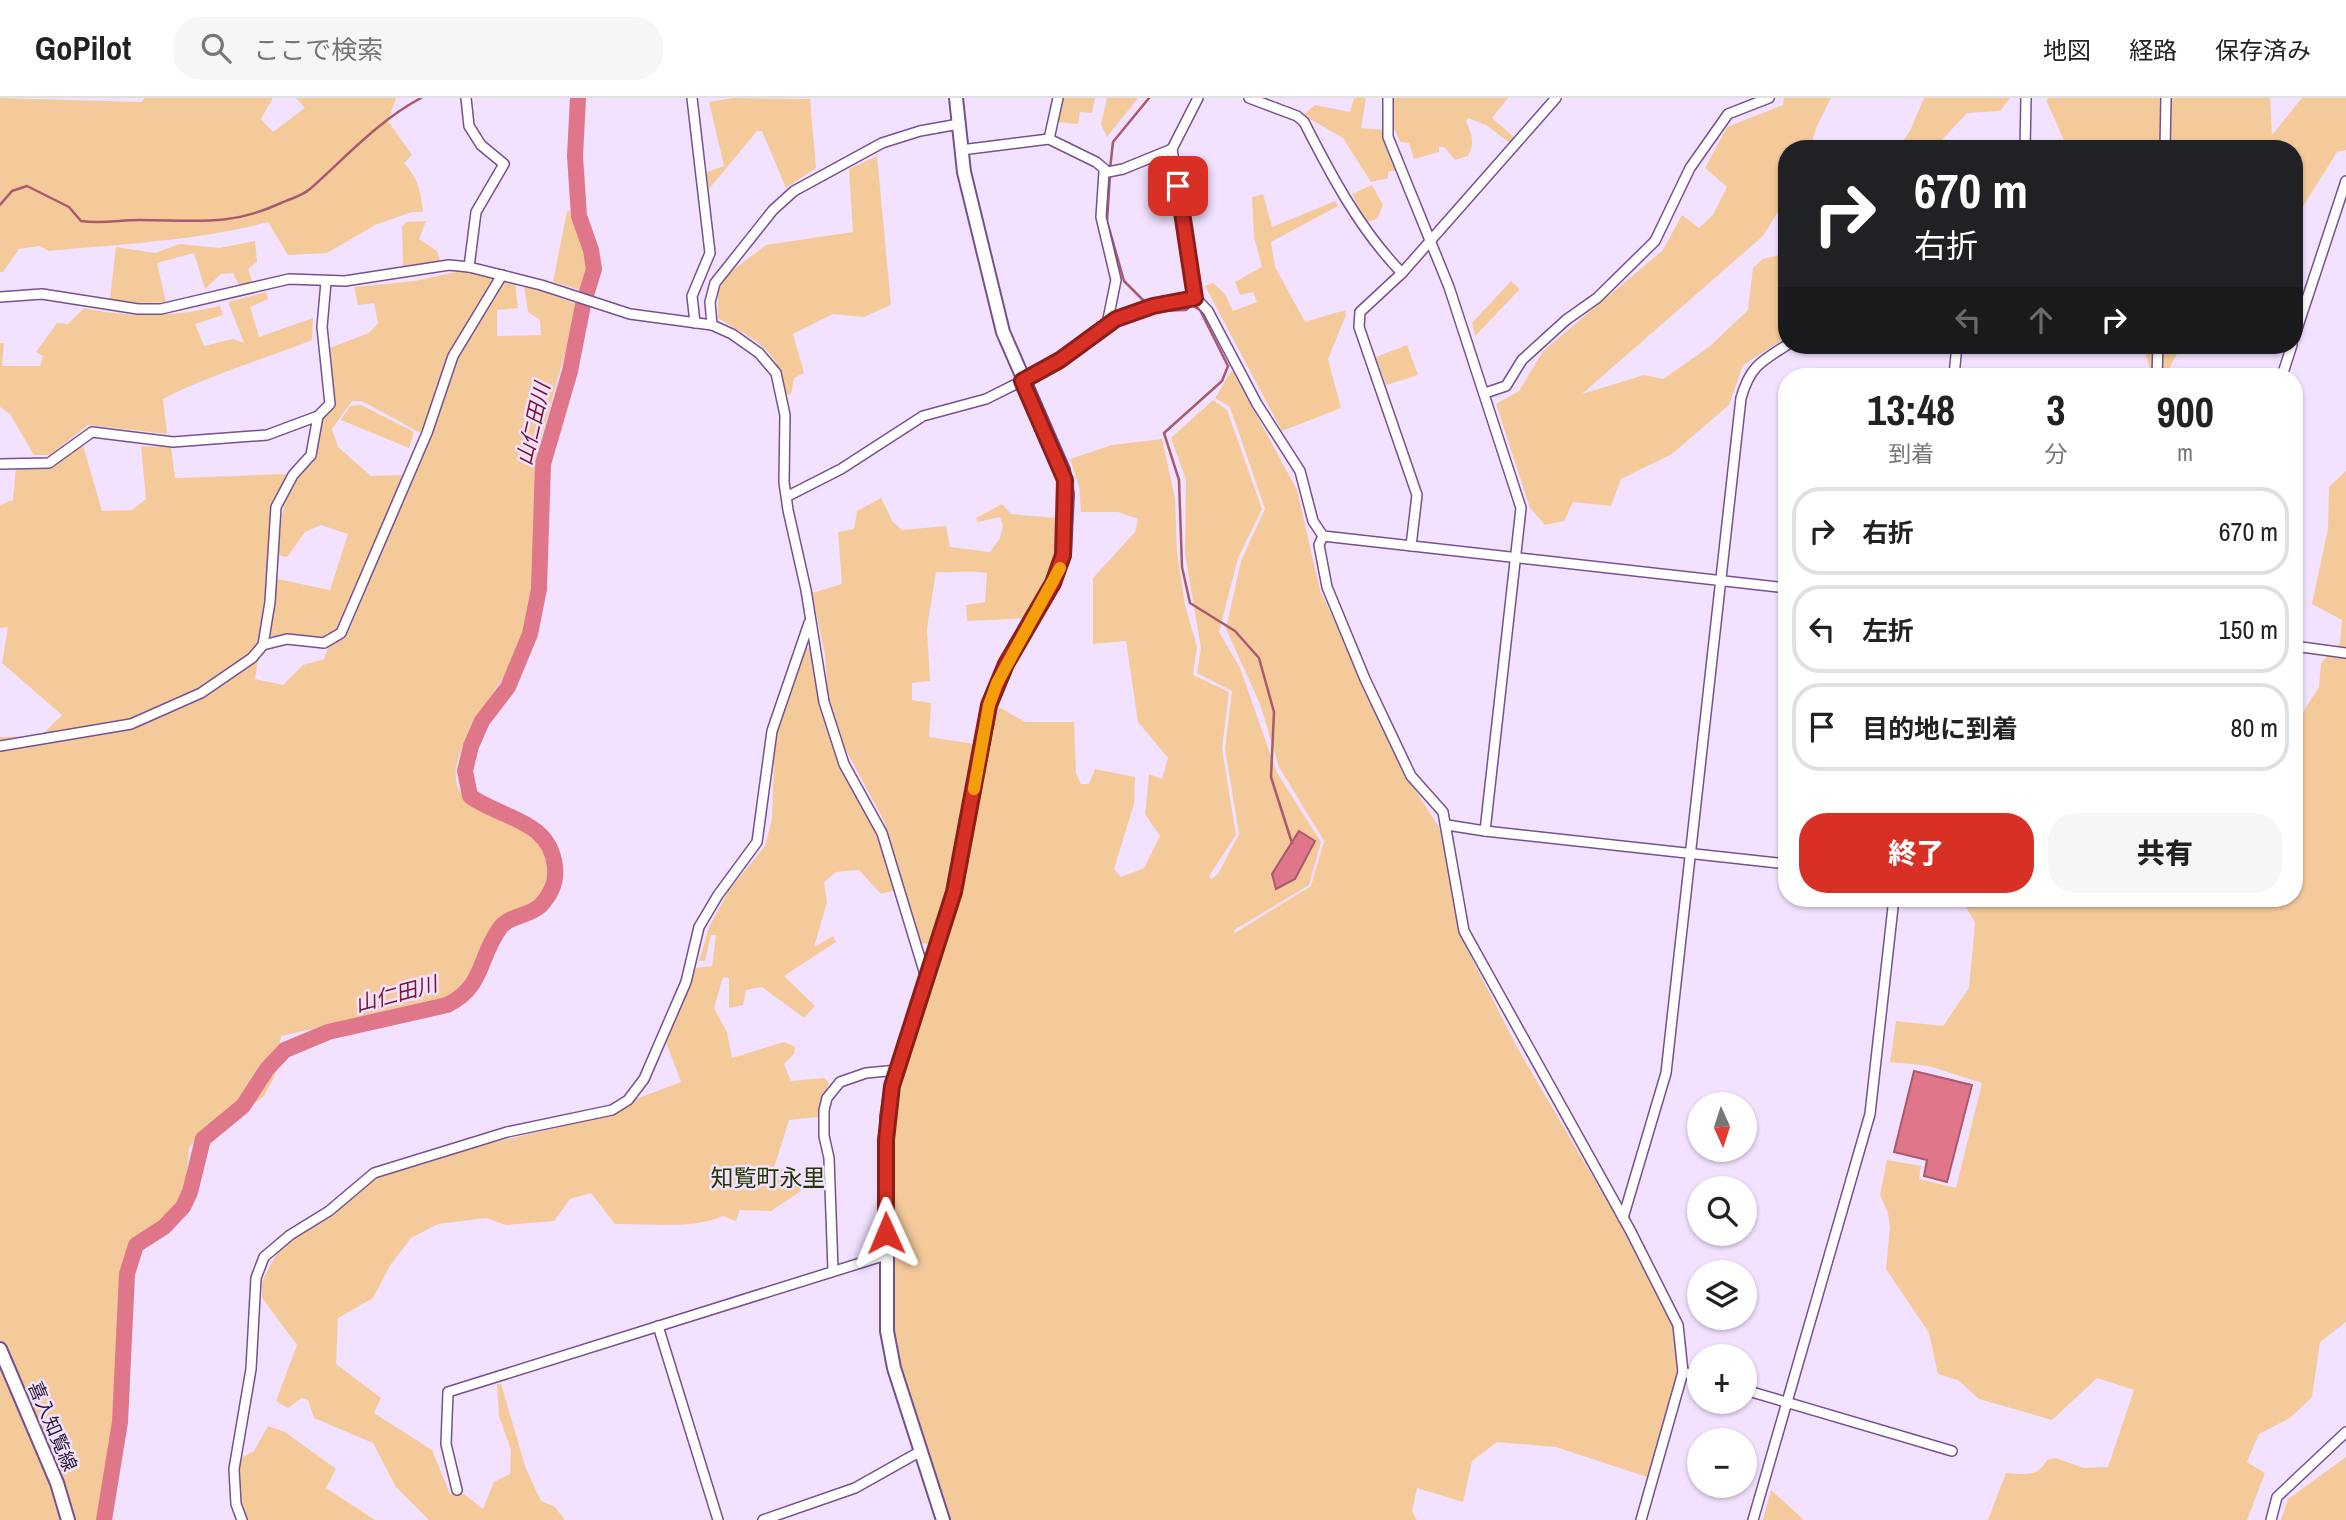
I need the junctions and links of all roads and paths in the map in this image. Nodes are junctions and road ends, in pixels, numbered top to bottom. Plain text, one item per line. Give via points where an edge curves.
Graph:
1 (466, 98) edge
2 (692, 98) edge
3 (956, 98) edge
4 (1058, 98) edge
5 (1198, 98) edge
6 (1249, 98) edge
7 (1388, 98) edge
8 (1556, 98) edge
9 (1769, 98) edge
10 (2026, 98) edge
11 (2166, 98) edge
12 (959, 124) junction
13 (1049, 139) junction
14 (2025, 140) edge
15 (2165, 140) edge
16 (1172, 149) junction
17 (961, 150) junction
18 (1108, 172) junction
19 (2346, 181) edge
20 (1430, 245) junction
21 (469, 267) junction
22 (1402, 273) junction
23 (502, 275) junction
24 (326, 282) junction
25 (0, 297) edge
26 (1195, 298) junction
27 (2303, 311) edge
28 (695, 323) junction
29 (1107, 324) junction
30 (712, 326) junction
31 (1778, 351) edge
32 (1022, 381) junction
33 (1485, 393) junction
34 (318, 416) junction
35 (0, 464) edge
36 (788, 496) junction
37 (1323, 536) junction
38 (1411, 546) junction
39 (1517, 559) junction
40 (1721, 581) junction
41 (1778, 587) edge
42 (809, 621) junction
43 (264, 645) junction
44 (2303, 647) edge
45 (2346, 653) edge
46 (0, 746) edge
47 (1447, 825) junction
48 (1485, 831) junction
49 (1692, 853) junction
50 (1778, 863) edge
51 (1893, 907) edge
52 (927, 982) junction
53 (898, 1070) junction
54 (1623, 1218) junction
55 (886, 1255) junction
56 (833, 1270) junction
57 (658, 1326) junction
58 (0, 1349) edge
59 (1683, 1372) junction
60 (1687, 1373) edge
61 (1757, 1393) edge
62 (1787, 1402) junction
63 (2346, 1432) edge
64 (921, 1451) junction
65 (1952, 1451) dead end
66 (457, 1490) dead end
67 (68, 1520) edge
68 (242, 1520) edge
69 (718, 1520) edge
70 (763, 1520) edge
71 (943, 1520) edge
72 (1641, 1520) edge
73 (1753, 1520) edge
74 (2271, 1520) edge

1 - 21 street via 468,127 504,164 476,212
2 - 28 street via 710,253 692,296
3 - 12 street
4 - 13 street
5 - 16 street
6 - 22 street via 1304,122 1346,199
7 - 20 street via 1388,137
8 - 20 street
9 - 33 street via 1728,114 1690,168 1655,241 1597,298 1522,360 1506,386
10 - 14 street
11 - 15 street
12 - 17 street
12 - 30 street via 882,143 788,195 715,283 710,302
13 - 17 street
13 - 18 street
16 - 18 street
16 - 26 street
17 - 32 street via 1001,323
18 - 29 street via 1101,216 1116,280
19 - 27 street
20 - 22 street
20 - 33 street
21 - 23 street
21 - 24 street via 449,265
22 - 38 street via 1360,312 1359,327 1416,495
23 - 28 street via 630,314
23 - 43 street via 453,356 427,433 341,634 324,643 287,639
24 - 25 street via 289,279 161,309 42,294
24 - 34 street via 322,327 330,404
26 - 29 street via 1151,307
26 - 37 street via 1208,311 1257,404 1300,471 1314,522
28 - 30 street
29 - 32 street via 1060,360
30 - 36 street via 759,353 776,373 785,415
31 - 40 street via 1756,366 1741,398
32 - 36 street via 986,399 923,416 841,469
32 - 52 street via 1065,480 1063,555 989,705 954,892
33 - 39 street via 1521,508
34 - 35 street via 267,435 173,442 92,432 49,463
34 - 43 street via 312,455 293,475 276,508
36 - 42 street
37 - 38 street
37 - 47 street via 1319,545 1327,587 1365,679 1411,776 1443,812
38 - 39 street
39 - 40 street
39 - 48 street
40 - 41 street
40 - 49 street
42 - 52 street via 831,726 844,764 882,833
42 - 68 street via 772,731 758,842 699,927 686,982 644,1079 628,1100 612,1110 507,1132 374,1172 329,1212 264,1257 257,1278 251,1369 234,1469
43 - 46 street via 201,693 131,724
44 - 45 street
47 - 48 street
47 - 54 street via 1464,931
48 - 49 street
49 - 50 street
49 - 54 street via 1666,1073
51 - 62 street via 1870,1114
52 - 53 street
53 - 55 street via 887,1117
53 - 56 street via 866,1073 840,1082 827,1098 824,1136 829,1158
54 - 59 street via 1678,1325
55 - 56 street
55 - 64 street via 889,1348
56 - 57 street
57 - 66 street via 448,1392 446,1444
57 - 69 street
58 - 67 street, 喜入知覧線
59 - 60 street
59 - 72 street
61 - 62 street
62 - 65 street
62 - 73 street
63 - 74 street via 2277,1497
64 - 70 street via 855,1488
64 - 71 street

